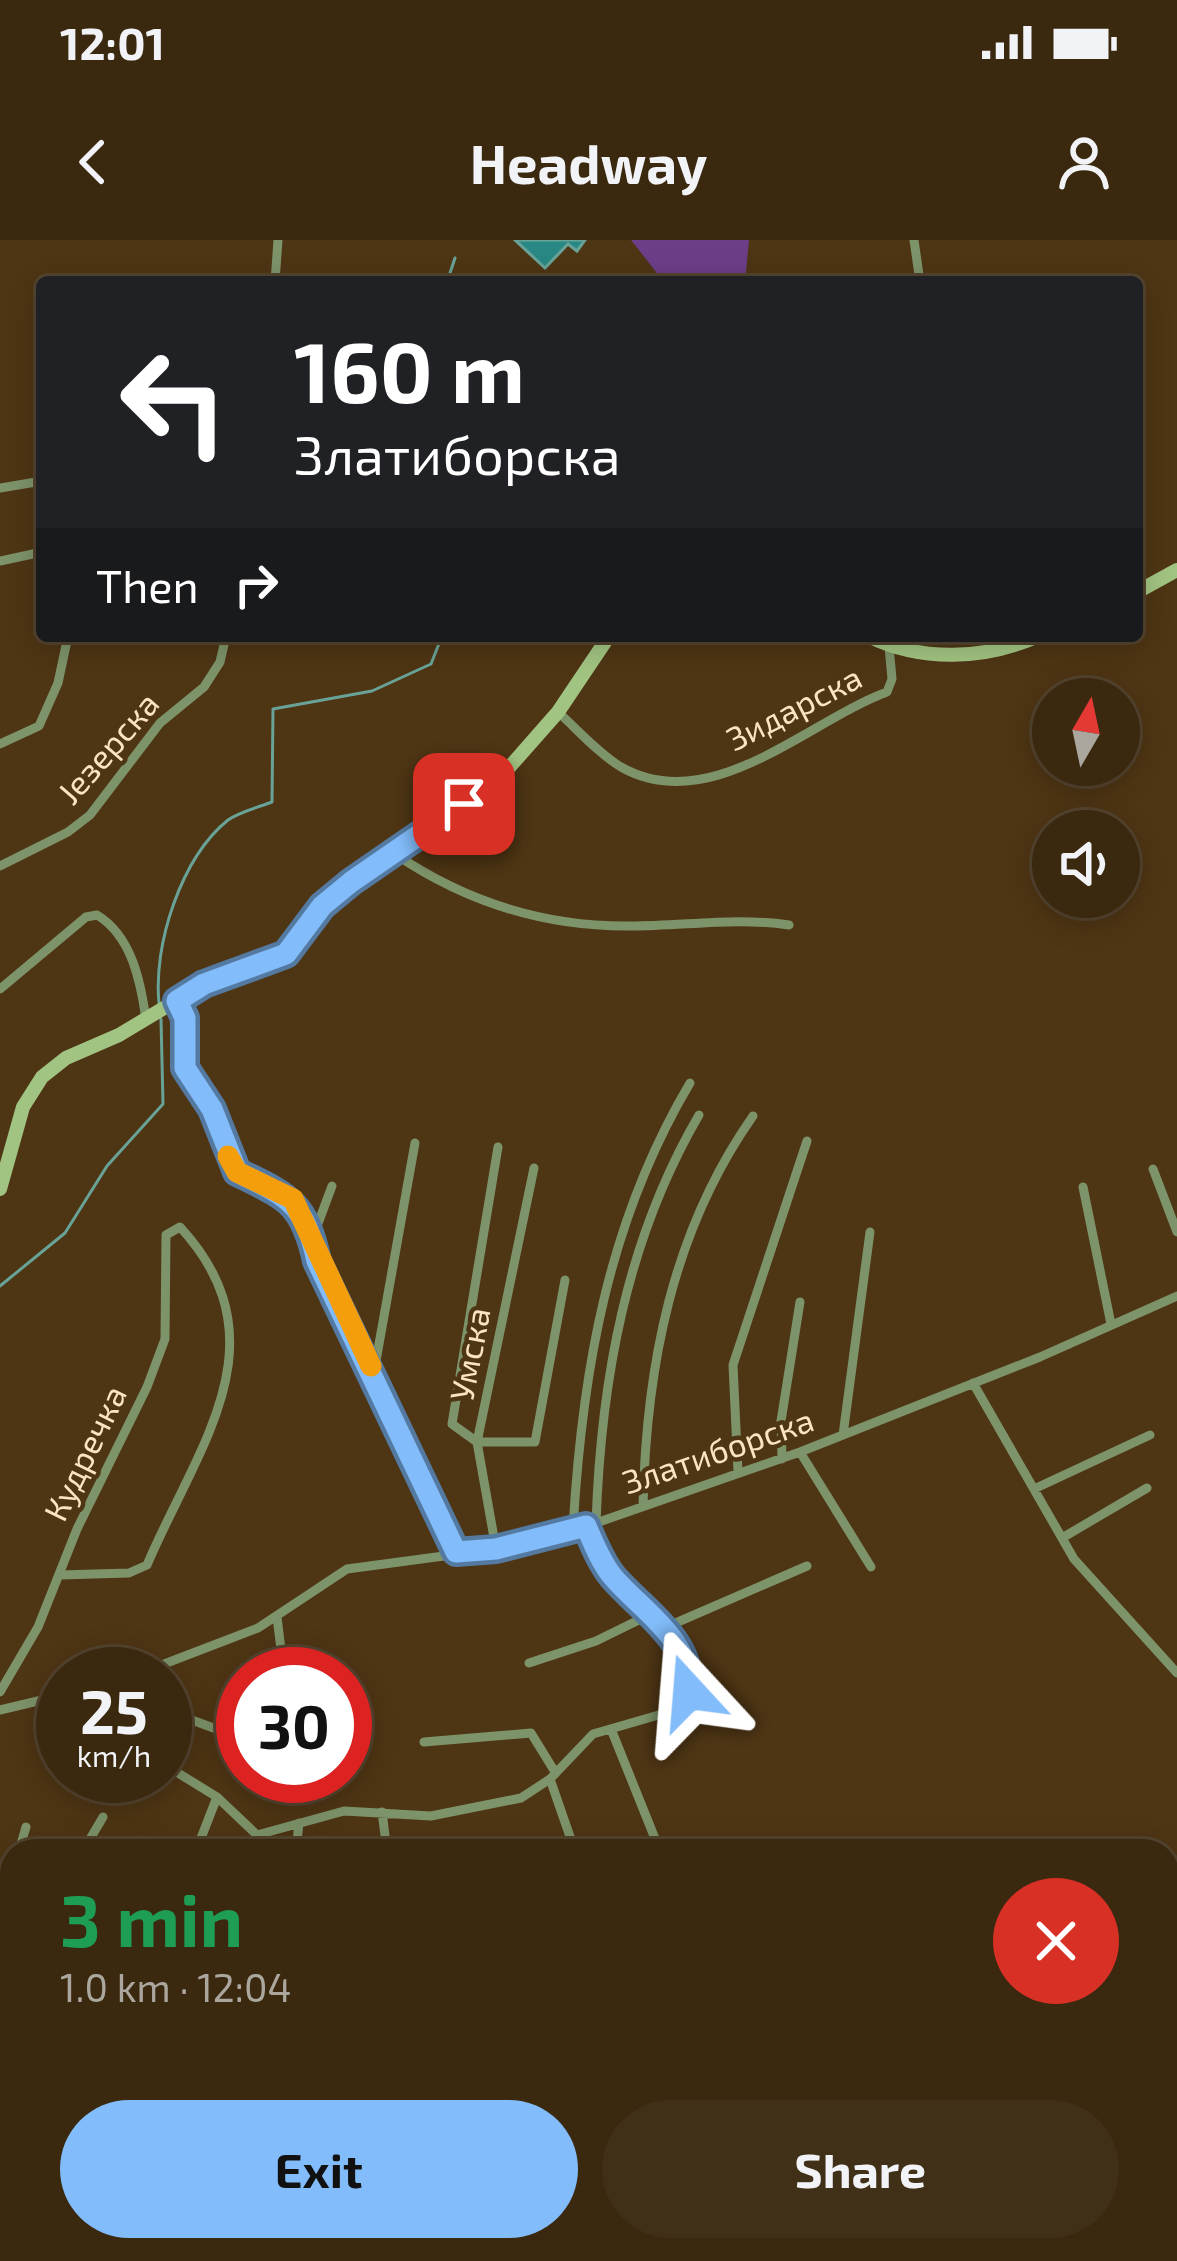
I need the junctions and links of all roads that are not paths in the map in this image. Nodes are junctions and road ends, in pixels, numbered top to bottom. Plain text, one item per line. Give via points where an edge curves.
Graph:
1 (278, 240) edge
2 (914, 240) edge
3 (275, 276) edge
4 (919, 276) edge
5 (36, 483) edge
6 (0, 488) edge
7 (36, 553) edge
8 (0, 561) edge
9 (1177, 570) edge
10 (1143, 589) edge
11 (67, 642) edge
12 (225, 642) edge
13 (605, 642) edge
14 (881, 642) edge
15 (1012, 642) edge
16 (889, 646) junction
17 (558, 712) junction
18 (0, 744) edge
19 (394, 854) junction
20 (0, 866) edge
21 (789, 925) dead end
22 (0, 989) edge
23 (161, 1011) junction
24 (690, 1083) dead end
25 (699, 1115) dead end
26 (753, 1116) dead end
27 (807, 1141) dead end
28 (415, 1143) dead end
29 (498, 1147) dead end
30 (535, 1168) dead end
31 (1153, 1169) dead end
32 (332, 1186) dead end
33 (1083, 1187) dead end
34 (0, 1189) edge
35 (870, 1232) dead end
36 (1177, 1232) edge
37 (312, 1238) junction
38 (566, 1280) dead end
39 (1177, 1296) edge
40 (800, 1302) dead end
41 (1111, 1324) junction
42 (374, 1372) junction
43 (973, 1383) junction
44 (843, 1435) junction
45 (1150, 1435) dead end
46 (477, 1442) junction
47 (800, 1452) junction
48 (782, 1459) junction
49 (739, 1472) junction
50 (1147, 1488) dead end
51 (1034, 1489) junction
52 (643, 1506) junction
53 (591, 1524) junction
54 (573, 1529) junction
55 (1062, 1538) junction
56 (496, 1549) junction
57 (456, 1552) junction
58 (807, 1566) dead end
59 (871, 1567) dead end
60 (60, 1575) junction
61 (653, 1612) junction
62 (277, 1617) junction
63 (664, 1628) junction
64 (281, 1647) edge
65 (192, 1655) edge
66 (529, 1663) dead end
67 (1177, 1673) edge
68 (0, 1692) edge
69 (36, 1701) edge
70 (0, 1710) edge
71 (611, 1729) junction
72 (424, 1742) dead end
73 (552, 1776) junction
74 (216, 1800) edge
75 (222, 1803) edge
76 (382, 1812) junction
77 (103, 1817) dead end
78 (299, 1823) junction
79 (26, 1827) dead end
80 (22, 1839) edge
81 (89, 1839) edge
82 (201, 1839) edge
83 (297, 1839) edge
84 (385, 1839) edge
85 (571, 1839) edge
86 (655, 1839) edge

1 - 3 street
2 - 4 street
5 - 6 street
7 - 8 street
9 - 10 street
11 - 18 street via 39,726
12 - 20 street, Језерска via 204,687 160,723 90,815
13 - 17 street
14 - 16 street
15 - 16 street via 959,654
16 - 17 street, Зидарска via 887,692 699,779 626,770
17 - 19 street via 499,779
19 - 21 street via 503,910 565,922
19 - 23 street via 322,906 286,954 204,984
22 - 23 street via 97,916
23 - 34 street via 66,1058 31,1090
23 - 37 street via 185,1018 185,1068 237,1172 293,1199
24 - 54 street via 613,1252 583,1405
25 - 53 street via 647,1219 628,1286 605,1394
26 - 52 street via 716,1171 683,1248 651,1391
27 - 49 street via 733,1365
28 - 42 street
29 - 46 street via 452,1424
30 - 46 street, Умска
31 - 36 street
32 - 37 street
33 - 41 street
35 - 44 street
37 - 42 street
38 - 46 street via 536,1442
39 - 41 street, Златиборска
40 - 48 street
41 - 43 street, Златиборска
42 - 57 street
43 - 44 street, Златиборска
43 - 51 street
44 - 47 street, Златиборска
45 - 51 street
46 - 56 street, Умска
47 - 48 street, Златиборска
47 - 59 street
48 - 49 street, Златиборска
49 - 52 street, Златиборска
50 - 55 street
51 - 55 street
52 - 53 street, Златиборска
53 - 54 street, Златиборска
53 - 61 street via 613,1576
54 - 56 street, Златиборска
55 - 67 street
56 - 57 street, Златиборска
57 - 62 street, Златиборска via 347,1569
58 - 63 street
60 - 60 street, Кудречка via 147,1565 230,1379 222,1286 180,1227 166,1235 165,1339
60 - 68 street, Кудречка
61 - 63 street
61 - 66 street
62 - 64 street
62 - 65 street, Златиборска
63 - 71 street via 690,1676 689,1692 669,1712
69 - 70 street
71 - 73 street via 593,1735
71 - 86 street
72 - 73 street via 531,1732
73 - 76 street via 521,1798 457,1814
73 - 85 street
74 - 82 street
75 - 78 street via 249,1833
76 - 78 street
76 - 84 street
77 - 81 street
78 - 83 street
79 - 80 street

